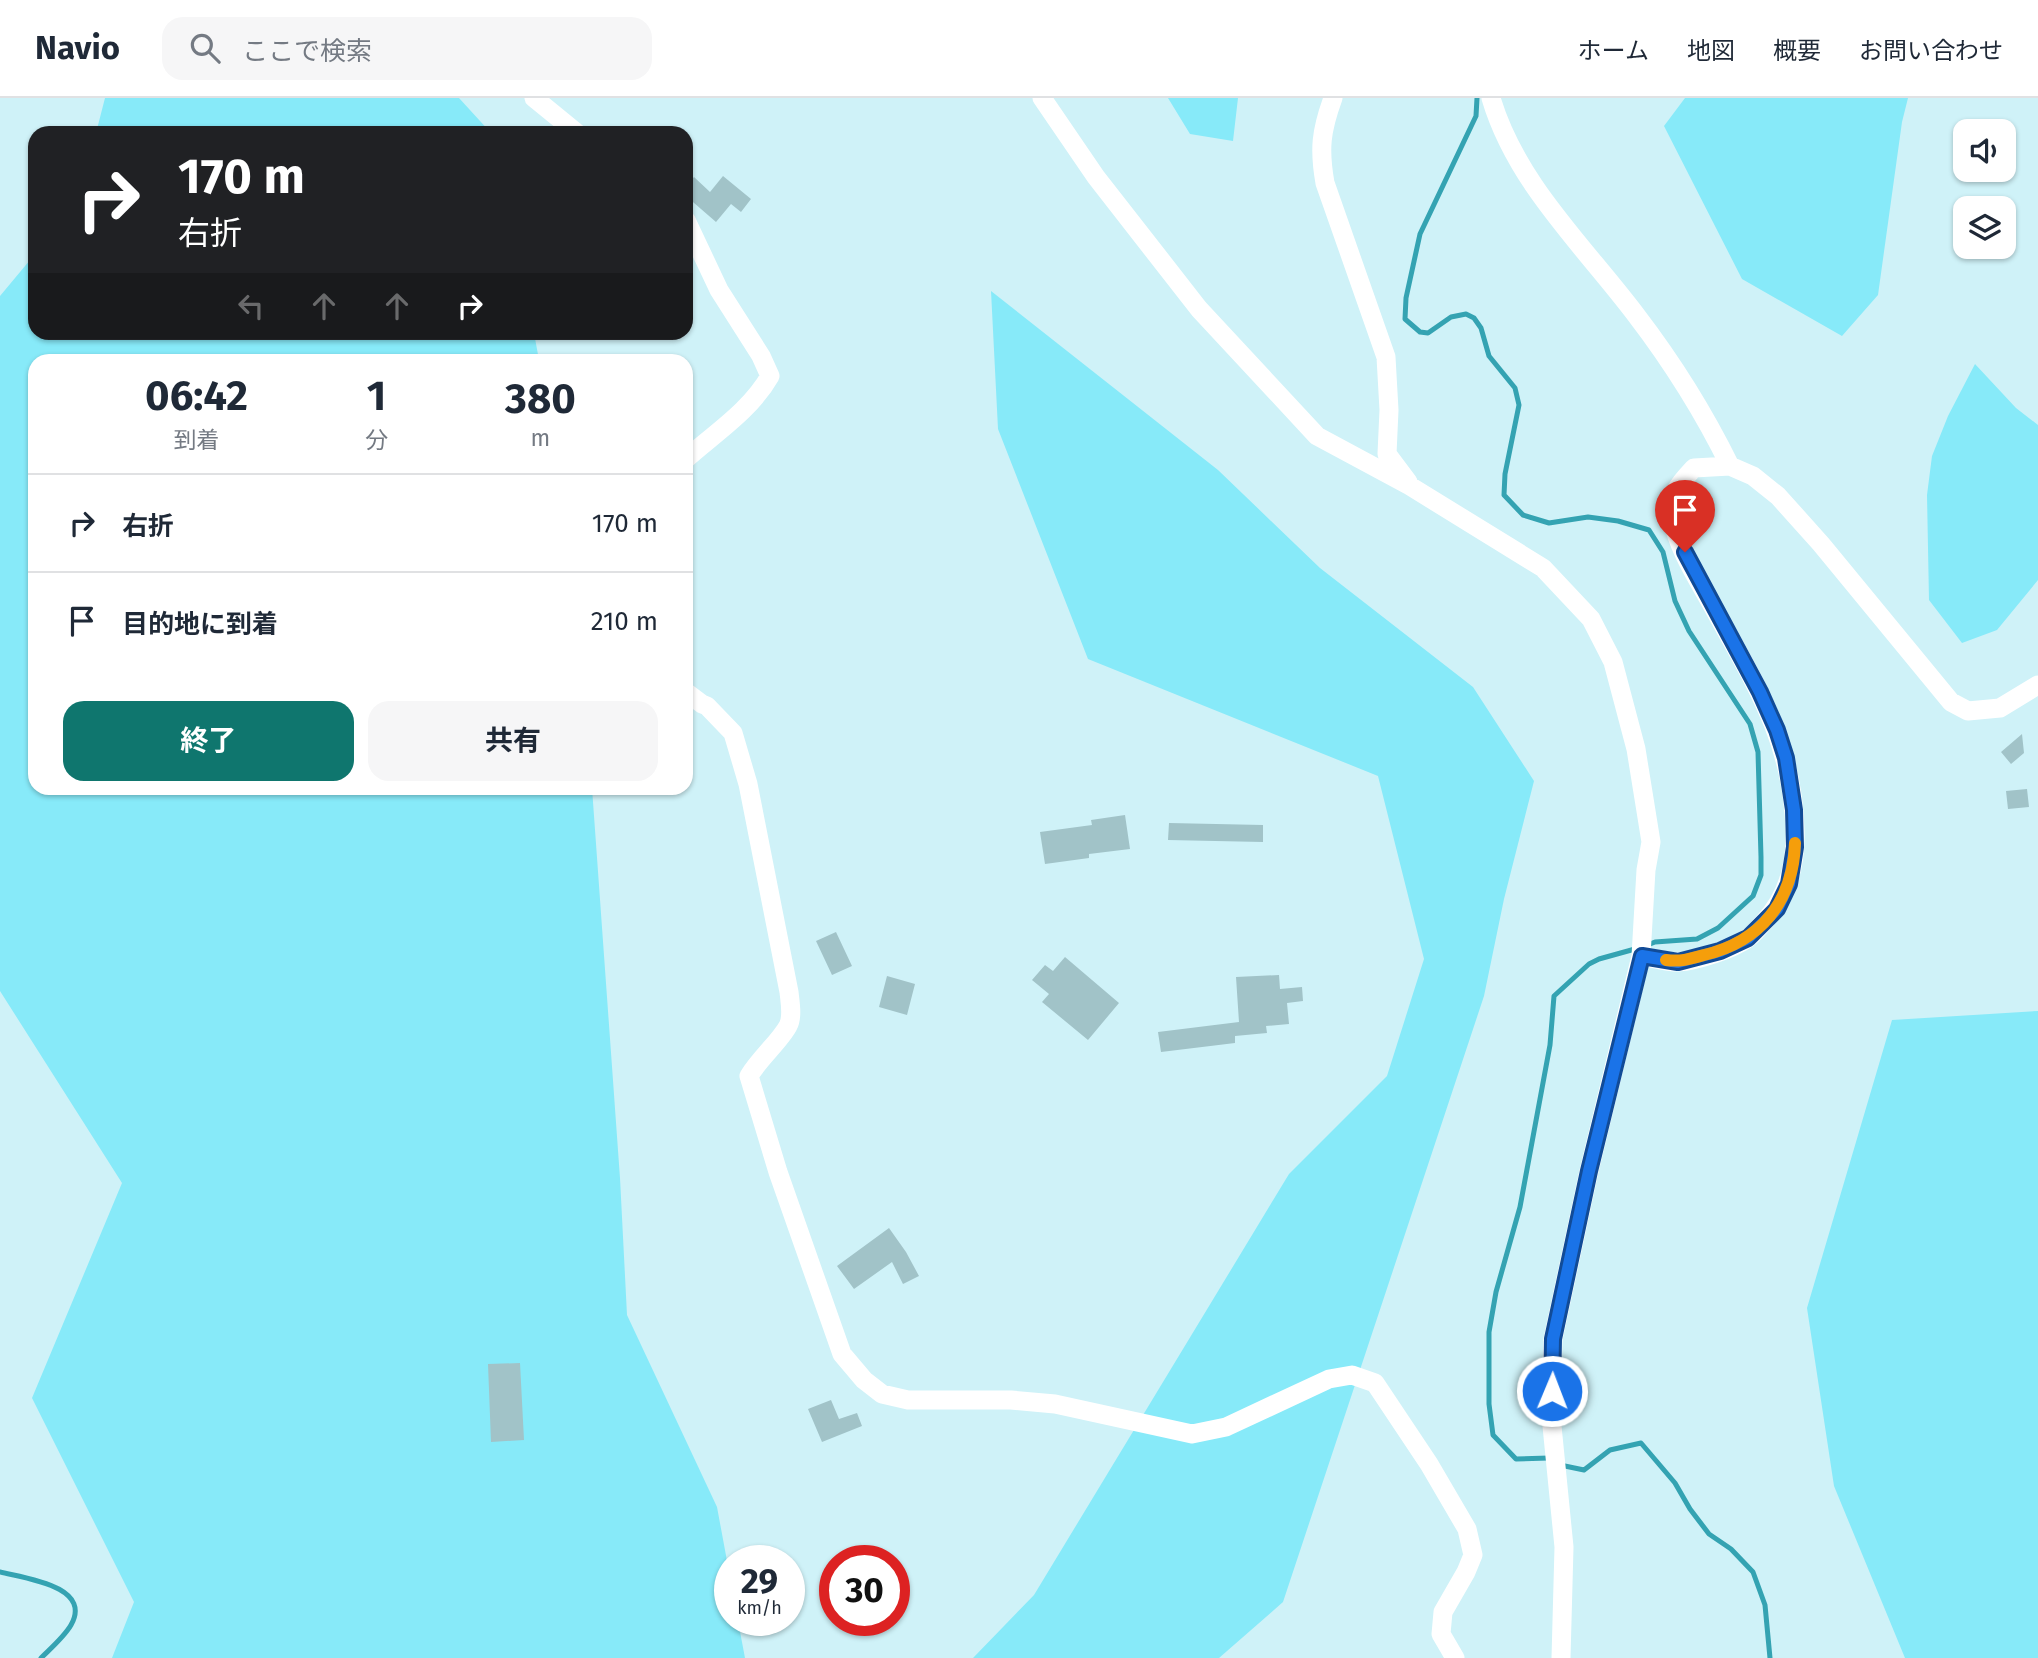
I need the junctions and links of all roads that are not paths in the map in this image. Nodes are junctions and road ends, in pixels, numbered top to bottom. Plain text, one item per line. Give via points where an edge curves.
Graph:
1 (534, 98) edge
2 (1042, 98) edge
3 (1333, 98) edge
4 (1491, 98) edge
5 (568, 126) edge
6 (693, 235) edge
7 (693, 453) edge
8 (1730, 466) junction
9 (1410, 486) junction
10 (2038, 685) edge
11 (693, 697) edge
12 (1642, 956) junction
13 (1455, 1658) edge
14 (1561, 1658) edge

1 - 5 street
2 - 9 street via 1096,177 1199,309 1317,436
3 - 9 street via 1322,128 1320,156 1325,183 1387,358 1387,454
4 - 8 street via 1499,126 1534,188 1638,317 1709,422
6 - 7 street via 719,290 770,376 735,418
8 - 10 street via 1753,476 1778,496 1951,702 1968,711 2000,708
8 - 12 street via 1694,468 1675,488 1671,516 1692,568 1760,692 1780,739 1794,810 1789,884 1777,909 1748,938 1678,962
9 - 12 street via 1543,568 1591,620 1613,662 1636,750 1651,842
11 - 13 street via 733,733 748,784 789,992 790,1018 788,1027 749,1076 842,1354 883,1394 908,1400 1055,1404 1192,1434 1226,1427 1329,1379 1352,1375 1375,1383 1467,1529 1473,1555 1443,1612 1441,1634
12 - 14 street via 1553,1339 1551,1416 1564,1548

